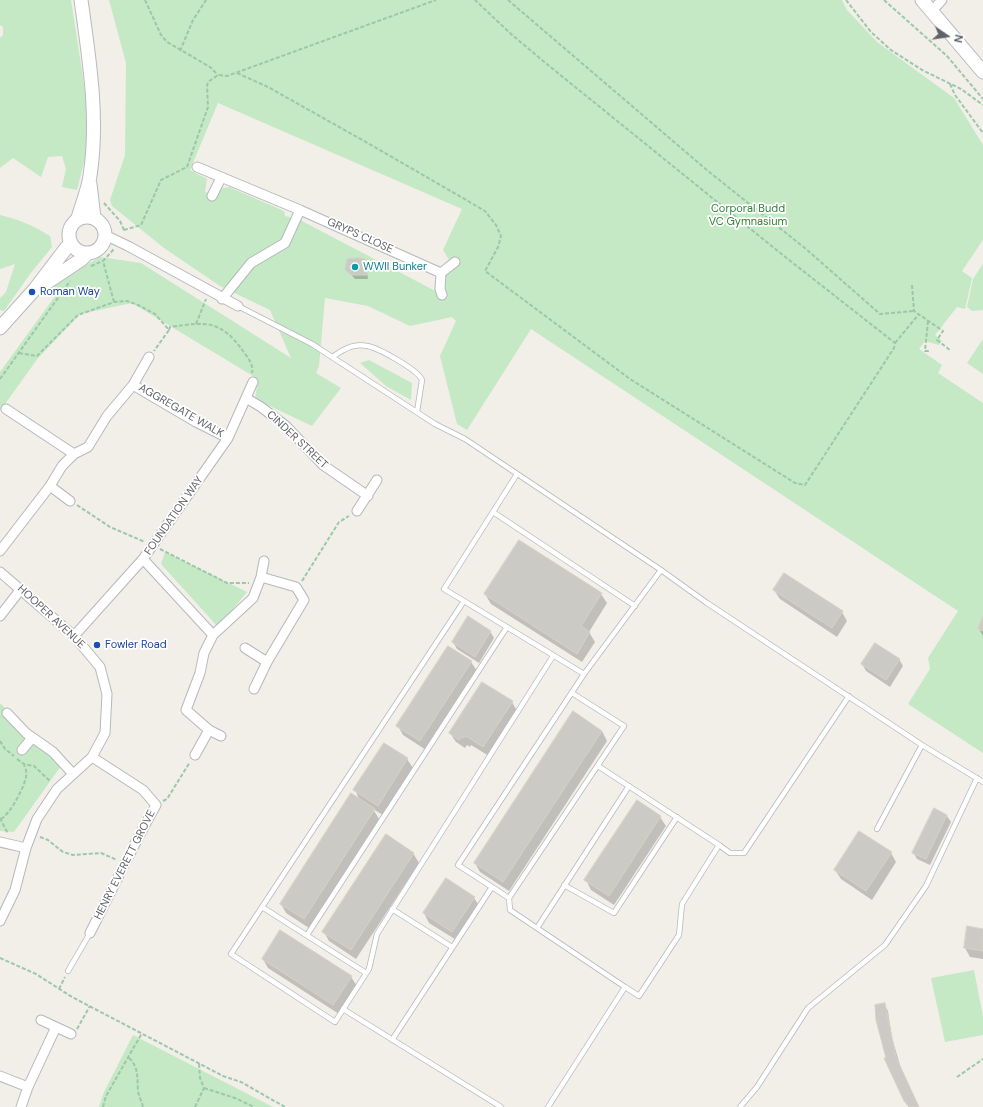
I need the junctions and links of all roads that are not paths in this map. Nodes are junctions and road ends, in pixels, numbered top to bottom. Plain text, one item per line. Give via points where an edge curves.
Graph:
1 (81, 0) edge
2 (922, 0) edge
3 (942, 0) edge
4 (932, 11) junction
5 (983, 72) edge
6 (197, 167) dead end
7 (90, 178) junction
8 (221, 178) junction
9 (212, 196) dead end
10 (300, 210) junction
11 (78, 218) junction
12 (94, 218) junction
13 (106, 236) junction
14 (71, 245) junction
15 (88, 253) junction
16 (456, 262) dead end
17 (441, 273) junction
18 (35, 289) junction
19 (442, 295) dead end
20 (222, 299) junction
21 (238, 306) joint
22 (0, 328) edge
23 (149, 357) road end
24 (332, 357) junction
25 (253, 382) road end
26 (133, 385) junction
27 (246, 398) junction
28 (6, 409) dead end
29 (417, 412) junction
30 (228, 438) junction
31 (74, 454) junction
32 (517, 474) junction
33 (377, 480) dead end
34 (50, 486) junction
35 (368, 496) junction
36 (70, 500) dead end
37 (357, 512) road end
38 (493, 512) junction
39 (0, 550) edge
40 (143, 560) junction
41 (264, 560) dead end
42 (661, 570) junction
43 (0, 572) edge
44 (261, 577) junction
45 (21, 589) junction
46 (464, 601) junction
47 (635, 606) junction
48 (0, 616) edge
49 (507, 628) junction
50 (213, 635) junction
51 (74, 636) junction
52 (245, 648) dead end
53 (553, 656) junction
54 (266, 662) junction
55 (584, 674) junction
56 (254, 689) dead end
57 (572, 693) junction
58 (849, 696) junction
59 (7, 713) dead end
60 (209, 730) junction
61 (220, 736) dead end
62 (32, 738) junction
63 (922, 745) junction
64 (22, 750) dead end
65 (195, 755) road end
66 (92, 756) junction
67 (598, 766) junction
68 (73, 774) junction
69 (977, 778) junction
70 (983, 782) edge
71 (629, 786) junction
72 (677, 818) junction
73 (876, 829) dead end
74 (0, 842) edge
75 (719, 845) junction
76 (26, 848) junction
77 (564, 885) junction
78 (492, 887) junction
79 (509, 898) junction
80 (262, 907) junction
81 (392, 909) junction
82 (0, 921) edge
83 (537, 928) junction
84 (90, 933) joint
85 (307, 935) junction
86 (452, 947) junction
87 (68, 971) road end
88 (366, 973) junction
89 (626, 987) junction
90 (343, 1009) junction
91 (41, 1020) dead end
92 (56, 1027) junction
93 (71, 1034) road end
94 (392, 1040) junction
95 (0, 1076) edge
96 (28, 1087) junction
97 (21, 1107) edge
98 (501, 1107) edge
99 (548, 1107) edge
100 (740, 1107) edge

1 - 7 street via 94,126
2 - 4 street
3 - 4 street
4 - 5 street
6 - 8 street, GRYPS CLOSE
7 - 11 street
7 - 12 street
8 - 9 street
8 - 10 street, GRYPS CLOSE
10 - 17 street, GRYPS CLOSE
10 - 20 street via 285,243 251,263
11 - 12 street
11 - 14 street via 70,231
12 - 13 street via 102,224
13 - 15 street via 102,246
13 - 20 street via 148,256
14 - 15 street via 80,253
14 - 18 street
15 - 18 street
16 - 17 street
17 - 19 street
18 - 22 street
20 - 21 street
21 - 24 lane
23 - 26 street
24 - 29 lane
24 - 29 lane via 349,347 367,346 385,353 417,373 422,380
25 - 27 street, FOUNDATION WAY
26 - 30 street, AGGREGATE WALK
26 - 31 street via 107,416 88,447
27 - 30 street, FOUNDATION WAY
27 - 35 street, CINDER STREET via 286,426 323,465
28 - 31 street
29 - 32 lane via 465,439
30 - 40 street, FOUNDATION WAY
31 - 34 street via 62,466
32 - 38 lane
32 - 42 lane
33 - 35 street
34 - 36 street
34 - 39 street
35 - 37 street
38 - 46 lane via 444,589
38 - 47 lane
40 - 50 street
40 - 51 street, FOUNDATION WAY
41 - 44 street
42 - 47 lane
42 - 58 lane
43 - 45 street, HOOPER AVENUE
44 - 50 street via 253,598
44 - 54 street via 296,587 304,600
45 - 48 street
45 - 51 street, HOOPER AVENUE
46 - 49 lane
46 - 80 lane
47 - 55 lane
49 - 53 lane
49 - 85 lane
50 - 60 street via 204,653 186,710
51 - 66 street, HOOPER AVENUE via 100,666 106,694 104,733
52 - 54 street
53 - 55 lane
53 - 81 lane
54 - 56 street
55 - 57 lane
57 - 67 lane via 624,726
57 - 78 lane via 458,865
58 - 63 lane
58 - 75 lane via 744,853 730,853
59 - 62 street
60 - 61 street
60 - 65 street
62 - 64 street
62 - 68 street via 53,752
63 - 69 lane
63 - 73 lane
66 - 68 street, HOOPER AVENUE
66 - 84 street, HENRY EVERETT GROVE via 143,790 156,805
67 - 71 lane
67 - 79 lane
68 - 76 street, HOOPER AVENUE via 57,789 37,819
69 - 70 lane
69 - 100 lane via 926,886 885,945 808,1008 757,1087
71 - 72 lane
71 - 77 lane
72 - 75 lane
72 - 77 lane via 614,913
74 - 76 street
75 - 89 lane via 682,904 679,934 639,996
76 - 82 street, HOOPER AVENUE via 15,890
77 - 83 lane
78 - 79 lane
78 - 86 lane
79 - 83 lane via 510,910
80 - 85 lane
80 - 90 lane via 231,954 335,1022
81 - 86 lane
81 - 88 lane via 376,934
83 - 89 lane
84 - 87 lane
85 - 88 lane
86 - 94 lane
88 - 90 lane
89 - 99 lane
90 - 94 lane
91 - 92 street
92 - 93 street
92 - 96 street
94 - 98 lane
95 - 96 street
96 - 97 street

